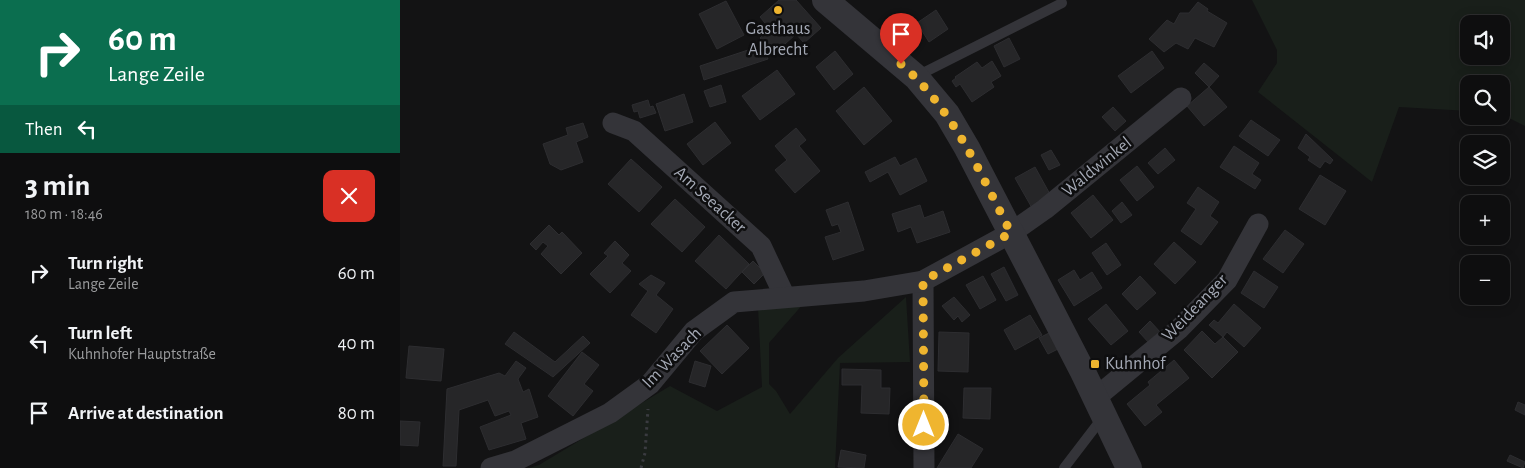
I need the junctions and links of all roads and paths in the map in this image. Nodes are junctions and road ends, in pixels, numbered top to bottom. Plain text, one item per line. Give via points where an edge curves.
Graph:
1 (828, 1) edge
2 (1062, 3) dead end
3 (916, 77) junction
4 (1182, 98) dead end
5 (613, 123) dead end
6 (1258, 224) dead end
7 (1011, 233) junction
8 (923, 281) junction
9 (785, 297) junction
10 (650, 384) junction
11 (1099, 408) junction
12 (491, 468) edge
13 (641, 468) edge
14 (924, 468) edge
15 (1064, 468) edge
16 (1129, 468) edge

1 - 3 street
2 - 3 lane
3 - 7 street via 947,114
4 - 7 street, Waldwinkel
5 - 9 street, Am Seeacker via 634,131 761,246
6 - 11 street, Weideanger via 1227,280
7 - 8 street, Waldwinkel
7 - 11 street
8 - 9 street, Im Wasach via 864,291
8 - 14 street
9 - 10 street, Im Wasach via 734,302 694,331
10 - 12 street, Im Wasach via 610,413 515,461
10 - 13 path
11 - 15 lane
11 - 16 street

